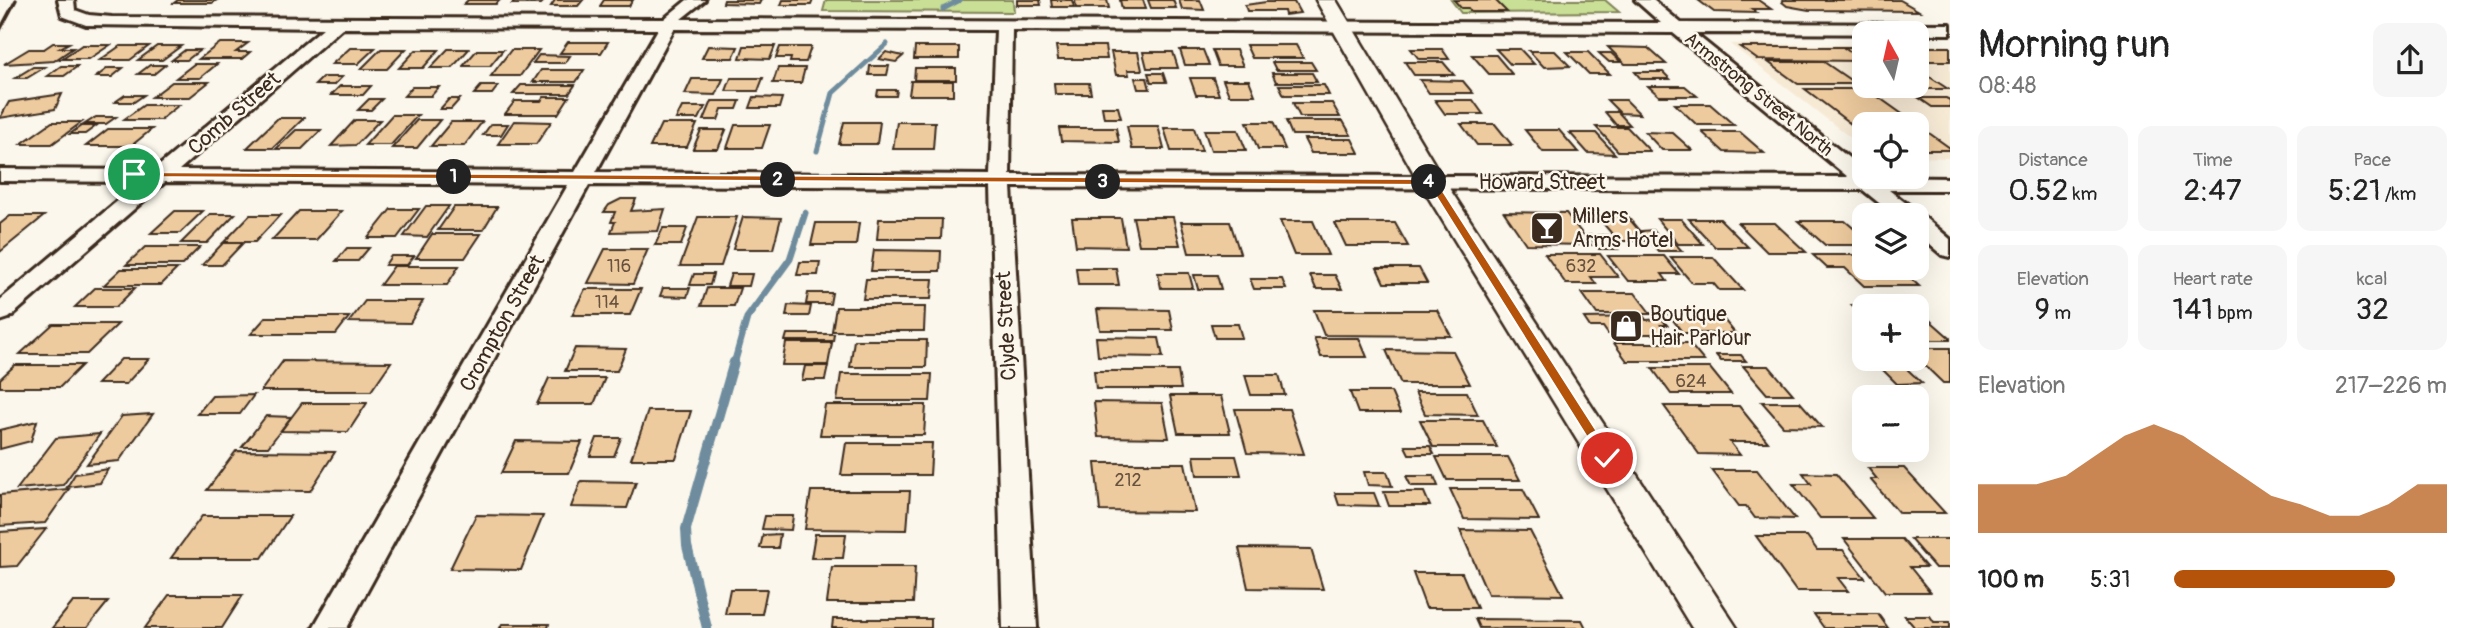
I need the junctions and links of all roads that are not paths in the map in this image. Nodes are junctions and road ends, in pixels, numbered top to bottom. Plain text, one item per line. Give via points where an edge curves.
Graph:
1 (698, 0) edge
2 (1643, 0) edge
3 (67, 6) edge
4 (1333, 13) edge
5 (671, 14) edge
6 (339, 22) junction
7 (1004, 25) junction
8 (1677, 28) junction
9 (1950, 29) edge
10 (1852, 170) edge
11 (0, 174) edge
12 (163, 175) junction
13 (584, 178) junction
14 (1000, 181) junction
15 (1432, 182) junction
16 (1852, 183) edge
17 (1929, 184) edge
18 (1950, 184) edge
19 (1875, 189) edge
20 (1892, 203) edge
21 (1929, 233) edge
22 (1950, 250) edge
23 (0, 313) edge
24 (330, 628) edge
25 (1020, 628) edge
26 (1715, 628) edge

1 - 5 street, Crompton Street
2 - 8 street, Armstrong Street North
3 - 6 street via 86,20 112,22
4 - 7 street
4 - 8 street
4 - 15 main road
5 - 6 street
5 - 7 street
5 - 13 street, Crompton Street
6 - 12 street, Comb Street
7 - 14 street, Clyde Street
8 - 9 street
8 - 10 street, Armstrong Street North
11 - 12 street, Howard Street
12 - 13 street, Howard Street
12 - 23 street, Comb Street
13 - 14 street, Howard Street
13 - 24 street, Crompton Street
14 - 15 street, Howard Street
14 - 25 street, Clyde Street
15 - 16 street, Howard Street
15 - 26 main road
17 - 18 street, Howard Street
19 - 20 street, Armstrong Street North
21 - 22 street

